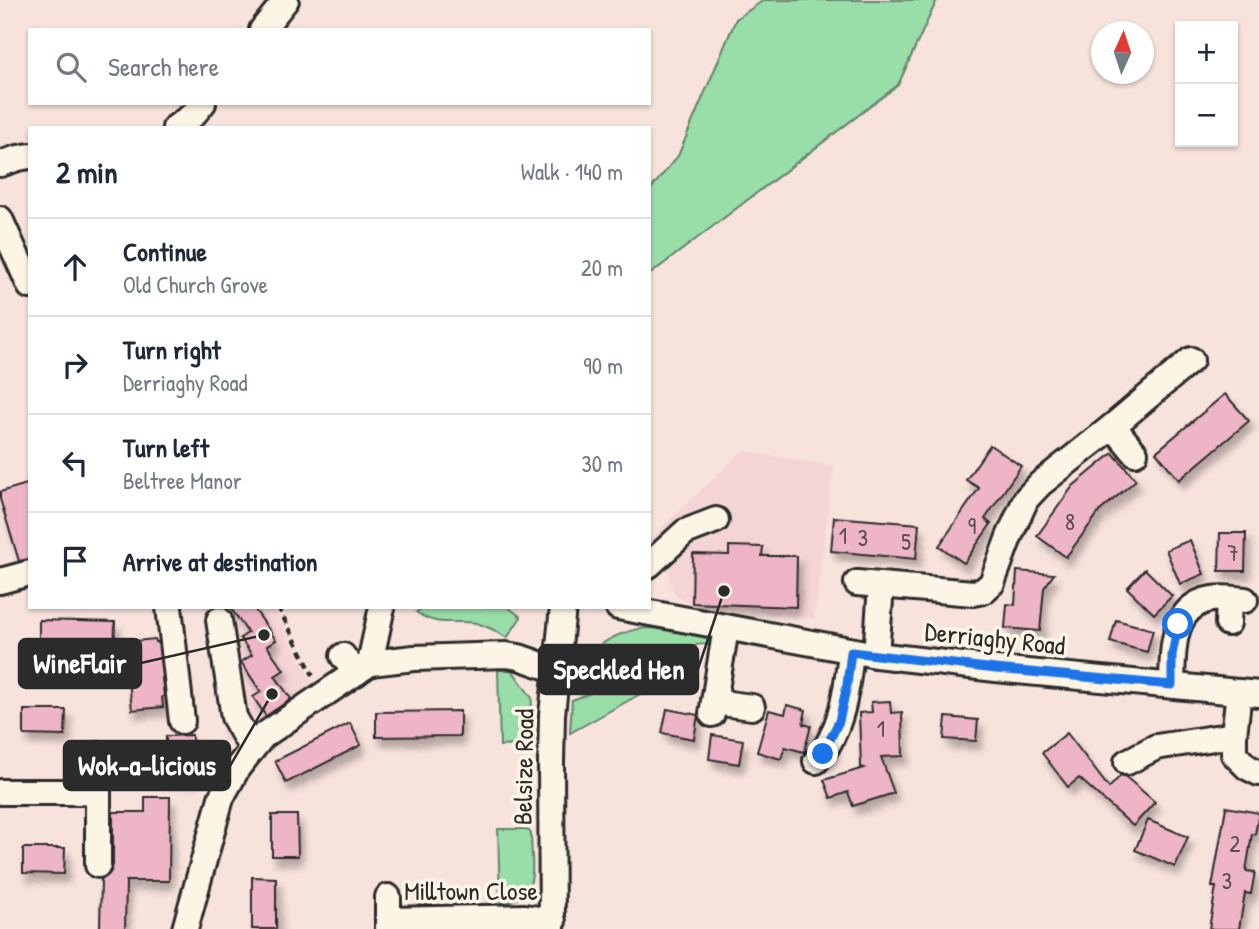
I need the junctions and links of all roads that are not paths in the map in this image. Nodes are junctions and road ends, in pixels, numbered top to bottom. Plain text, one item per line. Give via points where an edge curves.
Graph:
1 (286, 0) edge
2 (264, 28) edge
3 (201, 105) edge
4 (178, 126) edge
5 (28, 156) edge
6 (0, 164) edge
7 (0, 219) edge
8 (27, 280) edge
9 (1191, 360) dead end
10 (1113, 426) junction
11 (1135, 453) dead end
12 (716, 520) dead end
13 (651, 563) edge
14 (28, 574) edge
15 (0, 581) edge
16 (1234, 607) dead end
17 (169, 609) edge
18 (381, 609) edge
19 (563, 609) edge
20 (643, 610) edge
21 (219, 620) dead end
22 (726, 628) junction
23 (851, 652) junction
24 (876, 655) junction
25 (356, 664) junction
26 (556, 670) junction
27 (1172, 685) junction
28 (1249, 693) edge
29 (752, 706) dead end
30 (182, 721) dead end
31 (1234, 735) junction
32 (251, 748) junction
33 (98, 755) dead end
34 (816, 761) dead end
35 (1127, 762) dead end
36 (1259, 773) edge
37 (0, 792) edge
38 (98, 792) junction
39 (98, 865) dead end
40 (388, 915) edge
41 (552, 925) edge
42 (185, 929) edge

1 - 2 street
3 - 4 street
5 - 6 street
7 - 8 street
9 - 10 street
10 - 11 street
10 - 24 street via 1026,499 992,583 983,591 869,584
12 - 13 street via 685,531
14 - 15 street
16 - 27 street via 1214,598 1186,612 1178,624 1172,655
17 - 30 street
18 - 25 street
19 - 26 street, Belsize Road
20 - 22 street, Derriaghy Road
21 - 32 street via 234,717
22 - 23 street, Derriaghy Road
22 - 29 street via 713,708
23 - 24 street, Derriaghy Road
23 - 34 street via 839,721
24 - 27 street, Derriaghy Road
25 - 26 street via 414,657 506,655
25 - 32 street via 323,696
26 - 41 street, Belsize Road via 551,762
27 - 28 street, Derriaghy Road
28 - 31 street
31 - 35 street via 1156,747
31 - 36 street via 1234,754
32 - 42 street via 222,798
33 - 38 street
37 - 38 street
38 - 39 street
40 - 41 street, Milltown Close via 524,917

